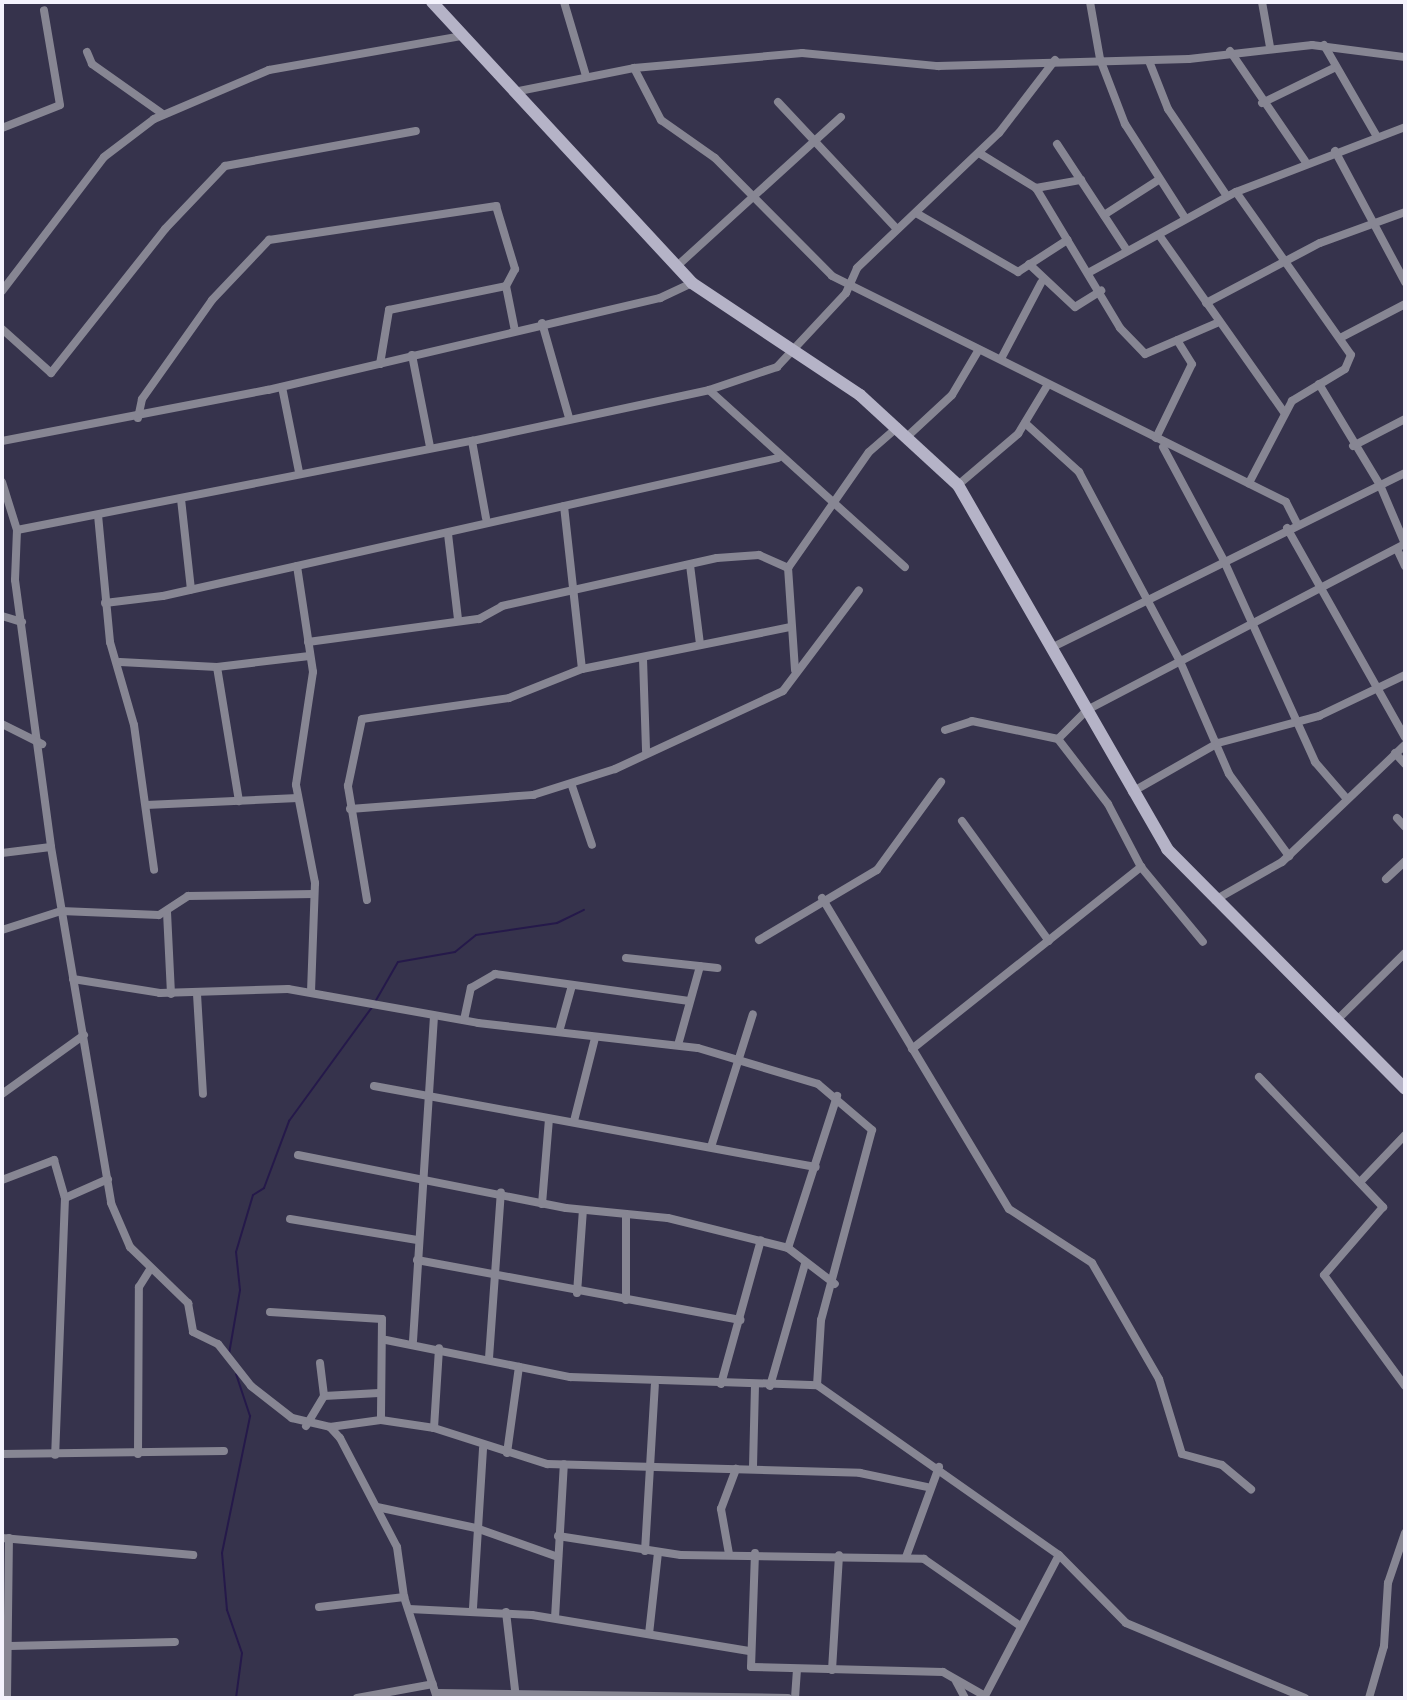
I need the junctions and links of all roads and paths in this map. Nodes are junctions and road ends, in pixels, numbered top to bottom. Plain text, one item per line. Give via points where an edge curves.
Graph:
1 (432, 2) edge
2 (564, 2) edge
3 (1090, 2) edge
4 (1262, 2) edge
5 (44, 10) dead end
6 (461, 36) junction
7 (1324, 45) junction
8 (1270, 47) junction
9 (1230, 51) junction
10 (87, 52) dead end
11 (1405, 57) edge
12 (1100, 59) junction
13 (1055, 60) junction
14 (1149, 61) junction
15 (1336, 67) junction
16 (634, 68) junction
17 (586, 76) junction
18 (513, 93) junction
19 (778, 102) dead end
20 (1262, 103) junction
21 (163, 114) junction
22 (841, 117) dead end
23 (1405, 127) edge
24 (2, 128) edge
25 (416, 131) dead end
26 (1376, 135) junction
27 (811, 138) junction
28 (1057, 144) dead end
29 (1335, 151) junction
30 (979, 153) junction
31 (1305, 161) junction
32 (1081, 180) junction
33 (1157, 181) junction
34 (1036, 188) junction
35 (1232, 194) junction
36 (750, 196) junction
37 (1405, 212) edge
38 (916, 213) junction
39 (1104, 215) junction
40 (1185, 218) junction
41 (1371, 224) junction
42 (897, 229) junction
43 (1159, 235) junction
44 (1067, 240) junction
45 (1126, 249) junction
46 (1284, 263) junction
47 (1029, 264) junction
48 (1401, 265) edge
49 (676, 267) junction
50 (1088, 273) junction
51 (850, 279) junction
52 (1405, 282) edge
53 (692, 283) junction
54 (1041, 283) junction
55 (506, 286) junction
56 (2, 291) edge
57 (1101, 291) junction
58 (1206, 303) junction
59 (1405, 304) edge
60 (542, 323) junction
61 (1217, 323) junction
62 (2, 329) edge
63 (515, 331) junction
64 (1342, 337) junction
65 (1177, 340) junction
66 (978, 351) junction
67 (796, 352) junction
68 (412, 355) junction
69 (1002, 357) junction
70 (380, 364) junction
71 (1319, 384) junction
72 (1047, 386) junction
73 (282, 387) junction
74 (709, 390) junction
75 (1284, 412) junction
76 (138, 418) junction
77 (569, 418) junction
78 (1405, 419) edge
79 (1025, 423) junction
80 (899, 425) junction
81 (910, 434) junction
82 (2, 441) edge
83 (472, 441) junction
84 (1159, 442) junction
85 (1353, 446) junction
86 (430, 447) junction
87 (778, 458) junction
88 (299, 472) junction
89 (1405, 473) edge
90 (2, 482) edge
91 (1249, 483) junction
92 (958, 485) junction
93 (1380, 485) junction
94 (181, 499) junction
95 (837, 499) junction
96 (564, 506) junction
97 (98, 515) junction
98 (486, 518) junction
99 (1296, 522) junction
100 (1287, 528) junction
101 (17, 530) junction
102 (448, 534) junction
103 (1402, 546) edge
104 (1224, 561) junction
105 (690, 565) junction
106 (297, 566) junction
107 (1405, 566) edge
108 (905, 567) dead end
109 (788, 568) junction
110 (1319, 584) junction
111 (574, 588) junction
112 (191, 589) junction
113 (859, 590) dead end
114 (1148, 599) junction
115 (105, 603) junction
116 (2, 616) edge
117 (458, 619) junction
118 (22, 622) junction
119 (1253, 624) junction
120 (791, 627) junction
121 (308, 642) junction
122 (700, 644) junction
123 (1053, 647) junction
124 (309, 656) junction
125 (643, 659) junction
126 (1179, 659) junction
127 (120, 662) junction
128 (217, 667) junction
129 (582, 669) junction
130 (795, 670) junction
131 (1405, 675) edge
132 (1379, 688) junction
133 (1087, 710) junction
134 (1300, 721) junction
135 (2, 724) edge
136 (945, 730) dead end
137 (1405, 737) edge
138 (1058, 739) junction
139 (1218, 743) junction
140 (42, 744) junction
141 (1405, 745) edge
142 (646, 751) junction
143 (1395, 753) junction
144 (1405, 764) edge
145 (941, 782) dead end
146 (572, 786) junction
147 (1132, 792) junction
148 (298, 798) junction
149 (1347, 799) junction
150 (239, 801) junction
151 (146, 805) junction
152 (350, 809) junction
153 (1397, 818) dead end
154 (962, 821) dead end
155 (1405, 827) edge
156 (592, 845) dead end
157 (51, 847) junction
158 (2, 853) edge
159 (1289, 856) junction
160 (1405, 861) edge
161 (1141, 867) junction
162 (154, 870) dead end
163 (1386, 879) dead end
164 (314, 894) junction
165 (822, 898) junction
166 (367, 900) dead end
167 (1214, 901) junction
168 (61, 911) junction
169 (167, 912) junction
170 (2, 930) edge
171 (759, 940) dead end
172 (1049, 941) junction
173 (1203, 942) dead end
174 (1405, 953) edge
175 (626, 958) dead end
176 (700, 966) junction
177 (717, 968) dead end
178 (73, 979) junction
179 (571, 989) junction
180 (311, 992) junction
181 (171, 994) junction
182 (197, 994) junction
183 (689, 1001) junction
184 (753, 1014) dead end
185 (434, 1016) junction
186 (464, 1020) junction
187 (1337, 1020) junction
188 (559, 1032) junction
189 (84, 1035) junction
190 (595, 1038) junction
191 (678, 1045) junction
192 (912, 1049) junction
193 (738, 1061) junction
194 (1259, 1077) dead end
195 (374, 1086) dead end
196 (1405, 1089) edge
197 (2, 1094) edge
198 (203, 1094) dead end
199 (837, 1096) junction
200 (428, 1097) junction
201 (549, 1119) junction
202 (574, 1121) junction
203 (1405, 1135) edge
204 (711, 1147) junction
205 (298, 1155) dead end
206 (816, 1167) junction
207 (108, 1179) junction
208 (2, 1180) edge
209 (425, 1180) junction
210 (1362, 1180) junction
211 (501, 1192) junction
212 (65, 1198) junction
213 (542, 1204) junction
214 (583, 1210) junction
215 (626, 1216) junction
216 (290, 1219) dead end
217 (417, 1240) junction
218 (761, 1240) junction
219 (788, 1248) junction
220 (417, 1260) junction
221 (805, 1264) junction
222 (151, 1268) junction
223 (495, 1277) junction
224 (835, 1284) junction
225 (577, 1293) junction
226 (626, 1300) junction
227 (270, 1312) dead end
228 (740, 1320) junction
229 (386, 1340) junction
230 (413, 1341) junction
231 (439, 1348) junction
232 (489, 1358) junction
233 (320, 1363) dead end
234 (519, 1367) junction
235 (721, 1384) junction
236 (655, 1385) junction
237 (817, 1385) junction
238 (770, 1386) junction
239 (1405, 1386) edge
240 (755, 1387) junction
241 (379, 1393) junction
242 (324, 1396) junction
243 (381, 1420) junction
244 (306, 1426) junction
245 (330, 1427) junction
246 (434, 1428) junction
247 (483, 1448) junction
248 (224, 1451) dead end
249 (507, 1453) junction
250 (2, 1454) edge
251 (138, 1454) junction
252 (55, 1455) junction
253 (564, 1464) junction
254 (753, 1467) junction
255 (939, 1467) junction
256 (646, 1468) junction
257 (736, 1469) junction
258 (927, 1487) junction
259 (1251, 1489) dead end
260 (377, 1507) junction
261 (476, 1528) junction
262 (1405, 1533) edge
263 (558, 1536) junction
264 (6, 1538) edge
265 (645, 1551) junction
266 (658, 1552) junction
267 (755, 1553) junction
268 (729, 1554) junction
269 (193, 1555) dead end
270 (839, 1555) junction
271 (1059, 1555) junction
272 (558, 1557) junction
273 (906, 1557) junction
274 (404, 1597) junction
275 (319, 1607) dead end
276 (473, 1608) junction
277 (409, 1609) junction
278 (506, 1612) junction
279 (555, 1618) junction
280 (1019, 1625) junction
281 (649, 1634) junction
282 (175, 1642) dead end
283 (10, 1646) junction
284 (749, 1651) junction
285 (832, 1670) junction
286 (797, 1671) junction
287 (952, 1675) junction
288 (435, 1692) edge
289 (516, 1694) edge
290 (7, 1698) edge
291 (357, 1698) edge
292 (788, 1698) edge
293 (795, 1698) edge
294 (965, 1698) edge
295 (1305, 1698) edge
296 (1369, 1698) edge

1 - 6 main road
2 - 17 street
3 - 12 street
4 - 8 street
5 - 24 street via 60,105
6 - 18 main road
6 - 21 street via 269,70
7 - 8 street
7 - 11 street
7 - 15 street
8 - 9 street
9 - 14 street
9 - 20 street
10 - 21 street via 92,64
12 - 13 street
12 - 14 street
12 - 33 street
13 - 16 street via 938,66 802,53
13 - 30 street
14 - 35 street via 1168,109
15 - 20 street
15 - 26 street
16 - 17 street
16 - 36 street via 661,120 715,158
17 - 18 street
18 - 49 main road
19 - 27 street
20 - 31 street
21 - 56 street via 104,157
22 - 27 street
23 - 26 street
25 - 62 street via 218,170 51,373
26 - 29 street
27 - 36 street
27 - 42 street
28 - 32 street
29 - 31 street
29 - 41 street
30 - 34 street
30 - 38 street
31 - 35 street
32 - 34 street
32 - 39 street
33 - 39 street
33 - 40 street
34 - 44 street
35 - 40 street
35 - 46 street
36 - 49 street
36 - 51 street via 832,276
37 - 41 street
38 - 42 street
38 - 47 street via 1018,272
39 - 45 street
40 - 43 street
41 - 46 street
41 - 48 street
42 - 51 street
43 - 45 street
43 - 58 street
44 - 47 street
44 - 50 street
45 - 50 street
46 - 58 street
46 - 64 street
47 - 54 street
48 - 52 street
49 - 53 main road
50 - 57 street
51 - 66 street
51 - 67 street
53 - 60 street via 660,298
53 - 67 main road
54 - 57 street via 1075,307
54 - 69 street
55 - 63 street
55 - 70 street via 389,310
55 - 76 street via 515,269 496,206 269,240 212,300 142,399
57 - 65 street via 1120,328 1145,354
58 - 61 street
59 - 64 street
60 - 63 street
60 - 77 street
61 - 65 street
61 - 75 street
63 - 68 street
64 - 71 street via 1351,362
65 - 84 street via 1192,364
66 - 69 street
66 - 81 street via 952,395
67 - 74 street via 777,367
67 - 80 main road
68 - 70 street
68 - 86 street
69 - 72 street
70 - 73 street
71 - 75 street via 1299,393
71 - 85 street
72 - 79 street
72 - 84 street
73 - 76 street
73 - 88 street
74 - 77 street
74 - 87 street
75 - 91 street
76 - 82 street
77 - 83 street
78 - 85 street
79 - 92 street
79 - 114 street via 1079,472
80 - 81 main road
80 - 95 street via 880,438
81 - 92 main road
83 - 86 street
83 - 98 street
84 - 91 street
84 - 104 street
85 - 93 street
86 - 88 street
87 - 95 street
87 - 96 street
88 - 94 street
89 - 93 street
90 - 101 street
91 - 99 street via 1286,502
92 - 123 main road
93 - 99 street
93 - 103 street
94 - 97 street
94 - 112 street
95 - 108 street
95 - 109 street
96 - 98 street
96 - 111 street
97 - 101 street
97 - 115 street
98 - 102 street
99 - 100 street
100 - 104 street
100 - 110 street
101 - 118 street
102 - 106 street
102 - 117 street
103 - 107 street
103 - 110 street
104 - 114 street
104 - 119 street
105 - 109 street via 759,555
105 - 111 street
105 - 122 street
106 - 112 street
106 - 121 street
109 - 120 street
110 - 119 street
110 - 132 street
111 - 117 street via 502,606 479,619
111 - 129 street
112 - 115 street
113 - 130 street
114 - 123 street
114 - 126 street
115 - 127 street
116 - 118 street
117 - 121 street
118 - 140 street
119 - 126 street
119 - 134 street
120 - 122 street
120 - 130 street
121 - 124 street
122 - 125 street
123 - 133 main road
124 - 128 street
124 - 148 street via 313,688
125 - 129 street
125 - 142 street
126 - 133 street
126 - 139 street
127 - 128 street
127 - 151 street
128 - 150 street
129 - 152 street via 509,698 362,719 350,757
130 - 142 street via 783,691
131 - 132 street
132 - 134 street
132 - 137 street
133 - 138 street
133 - 147 main road
134 - 139 street
134 - 149 street via 1315,762
135 - 140 street
136 - 138 street via 972,721
138 - 161 street via 1108,804
139 - 147 street
139 - 159 street via 1251,811
140 - 157 street
141 - 143 street
142 - 146 street
143 - 144 street
143 - 149 street
145 - 165 street via 877,870
146 - 152 street via 474,803
146 - 156 street
147 - 167 main road via 1167,849
148 - 150 street
148 - 164 street
149 - 159 street
150 - 151 street
151 - 162 street
152 - 166 street
153 - 155 street
154 - 172 street
157 - 158 street
157 - 168 street
159 - 167 street
160 - 163 street
161 - 172 street
161 - 173 street
164 - 169 street via 188,896
164 - 180 street
165 - 171 street
165 - 192 street
167 - 187 main road
168 - 169 street
168 - 170 street
168 - 178 street
169 - 181 street
172 - 192 street
174 - 187 street
175 - 176 street
176 - 177 street
176 - 183 street
178 - 181 street
178 - 189 street
179 - 183 street
179 - 186 street via 513,974 483,976 471,988
179 - 188 street
180 - 182 street
180 - 185 street
181 - 182 street
182 - 198 street
183 - 191 street
184 - 193 street
185 - 186 street
185 - 200 street
186 - 188 street
187 - 196 main road
188 - 190 street
189 - 197 street
189 - 207 street
190 - 191 street
190 - 202 street
191 - 193 street
192 - 259 street via 1018,1220 1070,1244 1092,1263 1159,1379 1182,1454 1222,1465
193 - 199 street
193 - 204 street
194 - 210 street
195 - 200 street
199 - 206 street
199 - 224 street via 872,1130
200 - 201 street
200 - 209 street
201 - 202 street
201 - 213 street
202 - 204 street
203 - 210 street
204 - 206 street
205 - 209 street
206 - 219 street
207 - 212 street
207 - 222 street via 130,1247
208 - 212 street via 54,1160
209 - 211 street
209 - 217 street
210 - 239 street via 1383,1207 1379,1217 1324,1275
211 - 213 street
211 - 223 street
212 - 252 street
213 - 214 street
214 - 215 street
214 - 225 street
215 - 218 street
215 - 226 street
216 - 217 street
217 - 220 street
218 - 219 street
218 - 228 street
219 - 221 street
220 - 223 street
220 - 230 street
221 - 224 street
221 - 238 street
222 - 244 street via 188,1303 193,1332 218,1344 251,1386
222 - 251 street via 139,1287
223 - 225 street
223 - 232 street
224 - 237 street via 821,1320
225 - 226 street
226 - 228 street
227 - 229 street via 382,1319
228 - 235 street
229 - 230 street
229 - 241 street
230 - 231 street
231 - 232 street
231 - 246 street
232 - 234 street
233 - 242 street
234 - 236 street
234 - 249 street
235 - 236 street
235 - 240 street
236 - 256 street
237 - 238 street
237 - 255 street
238 - 240 street
240 - 254 street
241 - 242 street
241 - 243 street
242 - 244 street
243 - 245 street
243 - 246 street
244 - 245 street
245 - 260 street
246 - 247 street
247 - 249 street
247 - 261 street
248 - 251 street
249 - 253 street
250 - 252 street
251 - 252 street
253 - 256 street
253 - 263 street
254 - 257 street
254 - 258 street via 860,1473
255 - 258 street
255 - 271 street
256 - 257 street
256 - 265 street
257 - 268 street via 721,1509
258 - 273 street
260 - 261 street
260 - 274 street via 397,1547
261 - 272 street
261 - 276 street
262 - 296 street via 1388,1583 1384,1646
263 - 265 street
263 - 272 street
264 - 269 street
264 - 283 street
265 - 266 street
266 - 268 street
266 - 281 street
267 - 268 street
267 - 270 street
267 - 284 street
270 - 273 street
270 - 285 street
271 - 280 street
271 - 295 street via 1126,1623
272 - 279 street
273 - 280 street via 945,1569
274 - 275 street
274 - 277 street
276 - 277 street
276 - 278 street
277 - 288 street
278 - 279 street
278 - 289 street
279 - 281 street
280 - 287 street via 985,1696
281 - 284 street
282 - 283 street
283 - 290 street
284 - 286 street via 751,1667
285 - 286 street
285 - 287 street
286 - 293 street
287 - 294 street
288 - 289 street
288 - 291 street
289 - 292 street

